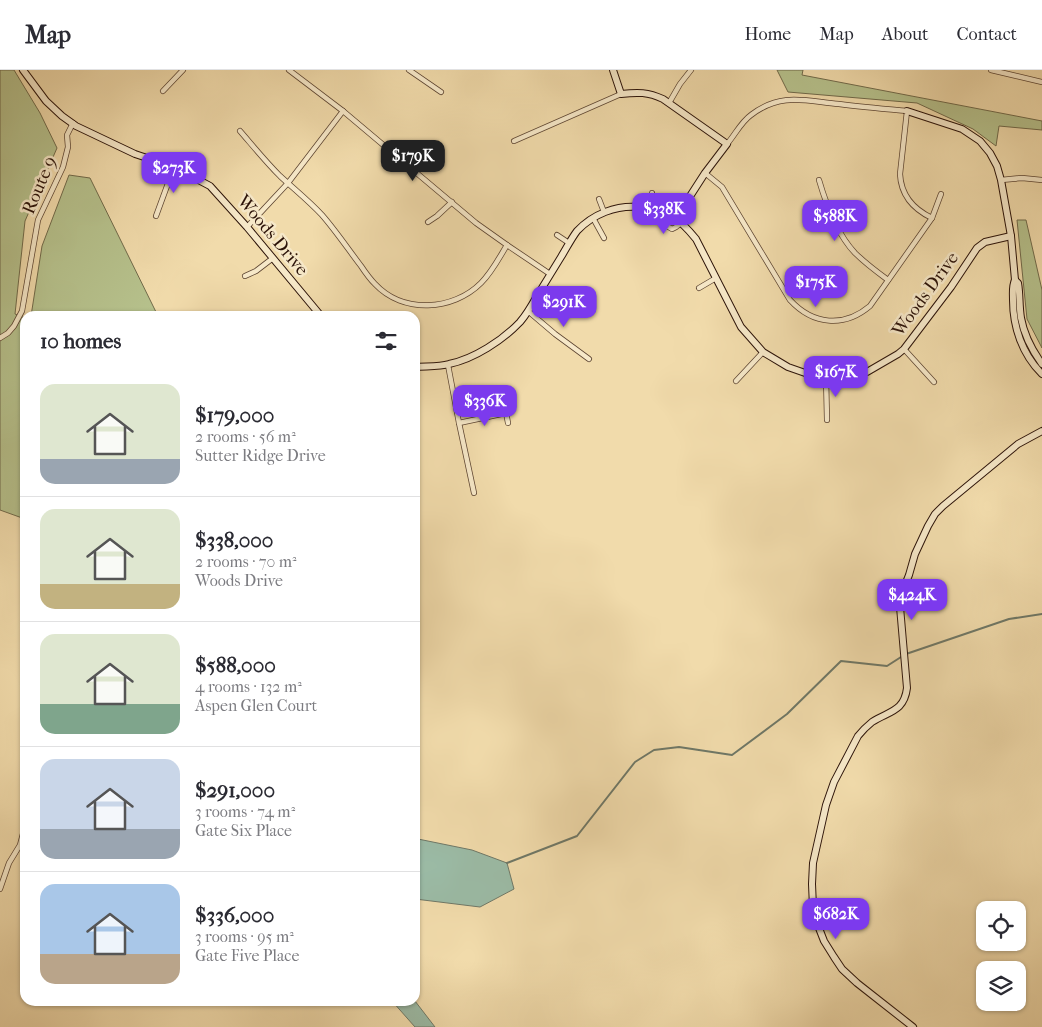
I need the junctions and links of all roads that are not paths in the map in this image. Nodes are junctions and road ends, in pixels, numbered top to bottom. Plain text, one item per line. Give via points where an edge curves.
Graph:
1 (23, 70) edge
2 (183, 70) edge
3 (289, 70) edge
4 (409, 70) edge
5 (613, 70) edge
6 (691, 70) edge
7 (991, 70) edge
8 (1042, 82) edge
9 (163, 91) dead end
10 (441, 92) dead end
11 (622, 94) junction
12 (668, 103) junction
13 (343, 111) junction
14 (907, 111) junction
15 (73, 123) junction
16 (240, 130) dead end
17 (514, 141) dead end
18 (727, 144) junction
19 (174, 167) junction
20 (705, 173) junction
21 (819, 180) dead end
22 (1001, 180) junction
23 (1042, 180) edge
24 (288, 183) junction
25 (652, 193) dead end
26 (941, 194) dead end
27 (599, 199) dead end
28 (452, 202) junction
29 (649, 208) junction
30 (604, 212) junction
31 (667, 214) junction
32 (156, 216) dead end
33 (593, 218) junction
34 (676, 218) junction
35 (932, 218) junction
36 (428, 222) dead end
37 (681, 223) junction
38 (248, 227) junction
39 (557, 235) dead end
40 (1011, 236) junction
41 (604, 238) dead end
42 (569, 243) junction
43 (507, 246) junction
44 (273, 258) junction
45 (550, 274) junction
46 (245, 276) dead end
47 (716, 278) junction
48 (888, 280) junction
49 (1015, 280) junction
50 (699, 288) dead end
51 (22, 311) edge
52 (317, 311) edge
53 (528, 311) junction
54 (20, 314) edge
55 (0, 338) edge
56 (904, 349) junction
57 (763, 352) junction
58 (589, 359) dead end
59 (1042, 364) edge
60 (448, 365) junction
61 (420, 367) edge
62 (1042, 374) edge
63 (826, 377) junction
64 (736, 381) dead end
65 (934, 382) dead end
66 (504, 402) dead end
67 (506, 413) junction
68 (827, 420) dead end
69 (459, 423) junction
70 (508, 423) dead end
71 (1042, 431) edge
72 (474, 493) dead end
73 (20, 845) edge
74 (0, 889) edge
75 (912, 1027) edge

1 - 15 street, Woods Drive via 46,101
2 - 9 street
3 - 13 street
4 - 10 street
5 - 11 street
6 - 12 street
7 - 8 street
11 - 12 street via 646,93
11 - 17 street
12 - 18 street
13 - 24 street
13 - 28 street
14 - 18 street via 785,100 752,114
14 - 22 street via 955,126 974,136 994,159
14 - 35 street via 901,184 910,202
15 - 19 street, Woods Drive via 135,154
15 - 51 street, Route 9 via 67,134 68,147 63,166 36,226
16 - 24 street
18 - 20 street
19 - 32 street
19 - 38 street, Woods Drive via 210,186
20 - 34 street
20 - 48 street via 722,187 790,300 804,312 827,321 851,318 870,306
21 - 48 street via 826,203 845,239 855,252
22 - 23 street
22 - 40 street
24 - 38 street
24 - 43 street via 321,215 374,284 406,302 436,305 465,295 487,277
25 - 29 street
26 - 35 street
27 - 30 street
28 - 36 street
28 - 43 street
29 - 30 street, Woods Drive via 630,206
29 - 31 street, Woods Drive
30 - 33 street, Woods Drive
31 - 34 street, Woods Drive
31 - 37 street via 667,226 672,228
33 - 41 street
33 - 42 street, Woods Drive
34 - 37 street, Woods Drive
35 - 48 street
37 - 47 street, Woods Drive via 696,239
38 - 44 street, Woods Drive
39 - 42 street
40 - 49 street
40 - 56 street, Woods Drive via 985,242 977,248
42 - 45 street, Woods Drive
43 - 45 street
44 - 46 street
44 - 52 street, Woods Drive
45 - 53 street, Woods Drive
47 - 50 street
47 - 57 street, Woods Drive via 741,327
49 - 59 street via 1022,324
49 - 62 street via 1013,312 1018,336 1030,360
53 - 58 street
53 - 60 street, Woods Drive via 492,345
54 - 55 street, Route 9 via 14,326
56 - 63 street, Woods Drive via 867,372
56 - 65 street
57 - 63 street, Woods Drive via 788,367
57 - 64 street
60 - 61 street, Woods Drive
60 - 69 street
63 - 68 street
66 - 67 street
67 - 69 street
67 - 70 street
69 - 72 street
71 - 75 street via 1018,444 984,471 943,506 928,526 901,598 905,698 900,706 872,722 858,736 830,791 815,850 812,898 817,923 829,949 851,978
73 - 74 street via 8,863

